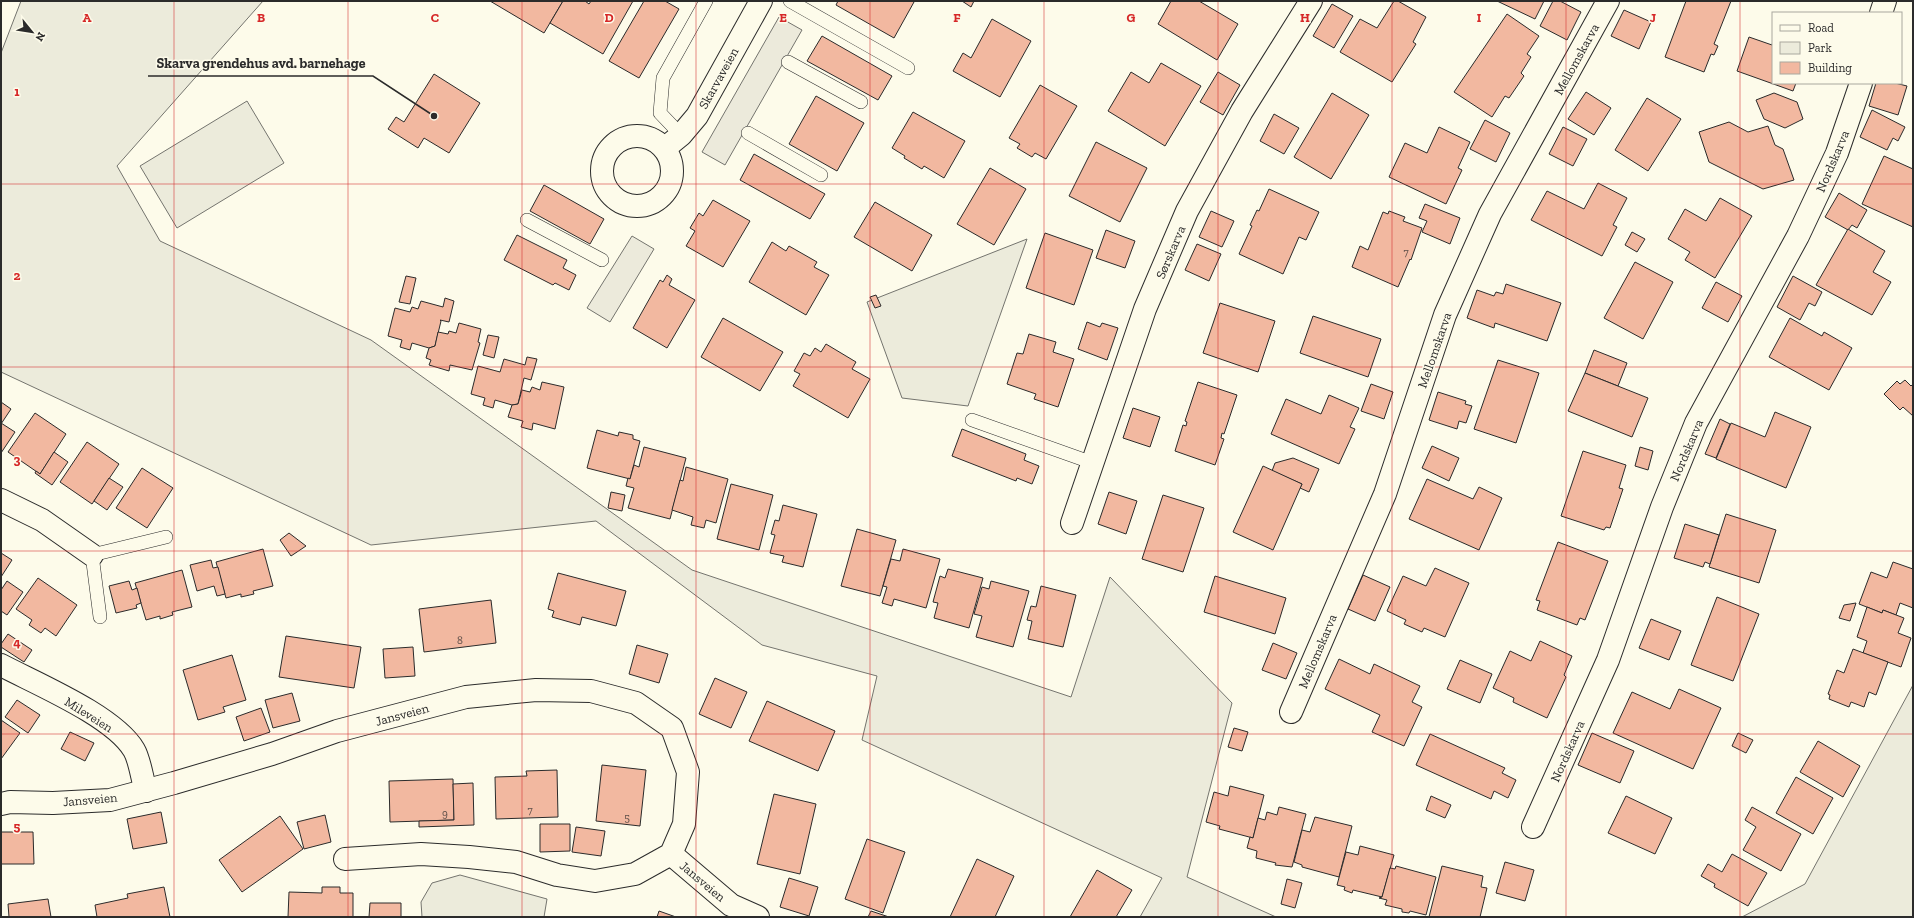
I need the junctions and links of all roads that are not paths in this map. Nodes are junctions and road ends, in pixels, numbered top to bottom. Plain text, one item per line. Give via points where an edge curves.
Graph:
1 (706, 1) edge
2 (760, 1) edge
3 (790, 1) edge
4 (1311, 1) edge
5 (1608, 1) edge
6 (1884, 1) edge
7 (1881, 12) edge
8 (788, 62) dead end
9 (908, 68) dead end
10 (1861, 84) edge
11 (861, 102) dead end
12 (748, 133) dead end
13 (673, 142) joint
14 (821, 174) dead end
15 (526, 220) dead end
16 (602, 260) dead end
17 (972, 420) dead end
18 (1093, 463) junction
19 (1, 500) edge
20 (1072, 524) dead end
21 (166, 537) dead end
22 (92, 555) junction
23 (100, 617) dead end
24 (1, 665) edge
25 (1291, 712) dead end
26 (146, 791) junction
27 (1, 804) edge
28 (1533, 827) dead end
29 (671, 854) junction
30 (345, 859) dead end
31 (758, 917) edge

1 - 13 lane via 663,78 660,113
2 - 13 street, Skarvaveien via 697,116
3 - 9 lane
4 - 18 street, Sørskarva via 1242,111 1187,211 1145,309
5 - 25 street, Mellomskarva via 1490,214 1445,315 1385,494
6 - 7 street
8 - 11 lane
10 - 28 street, Nordskarva via 1837,153 1798,236 1696,423 1662,507 1608,660
12 - 14 lane
15 - 16 lane
17 - 18 lane
18 - 20 street, Sørskarva
19 - 22 street via 42,520
21 - 22 lane
22 - 23 lane
24 - 26 street, Mileveien via 81,706 115,730 134,750
26 - 27 street, Jansveien via 110,800
26 - 29 street, Jansveien via 272,754 337,731 466,697 536,690 591,691 636,703 672,728 688,772 684,824
29 - 30 street, Jansveien via 635,874 595,881 556,876 516,862 469,857 421,854
29 - 31 street, Jansveien via 731,905

